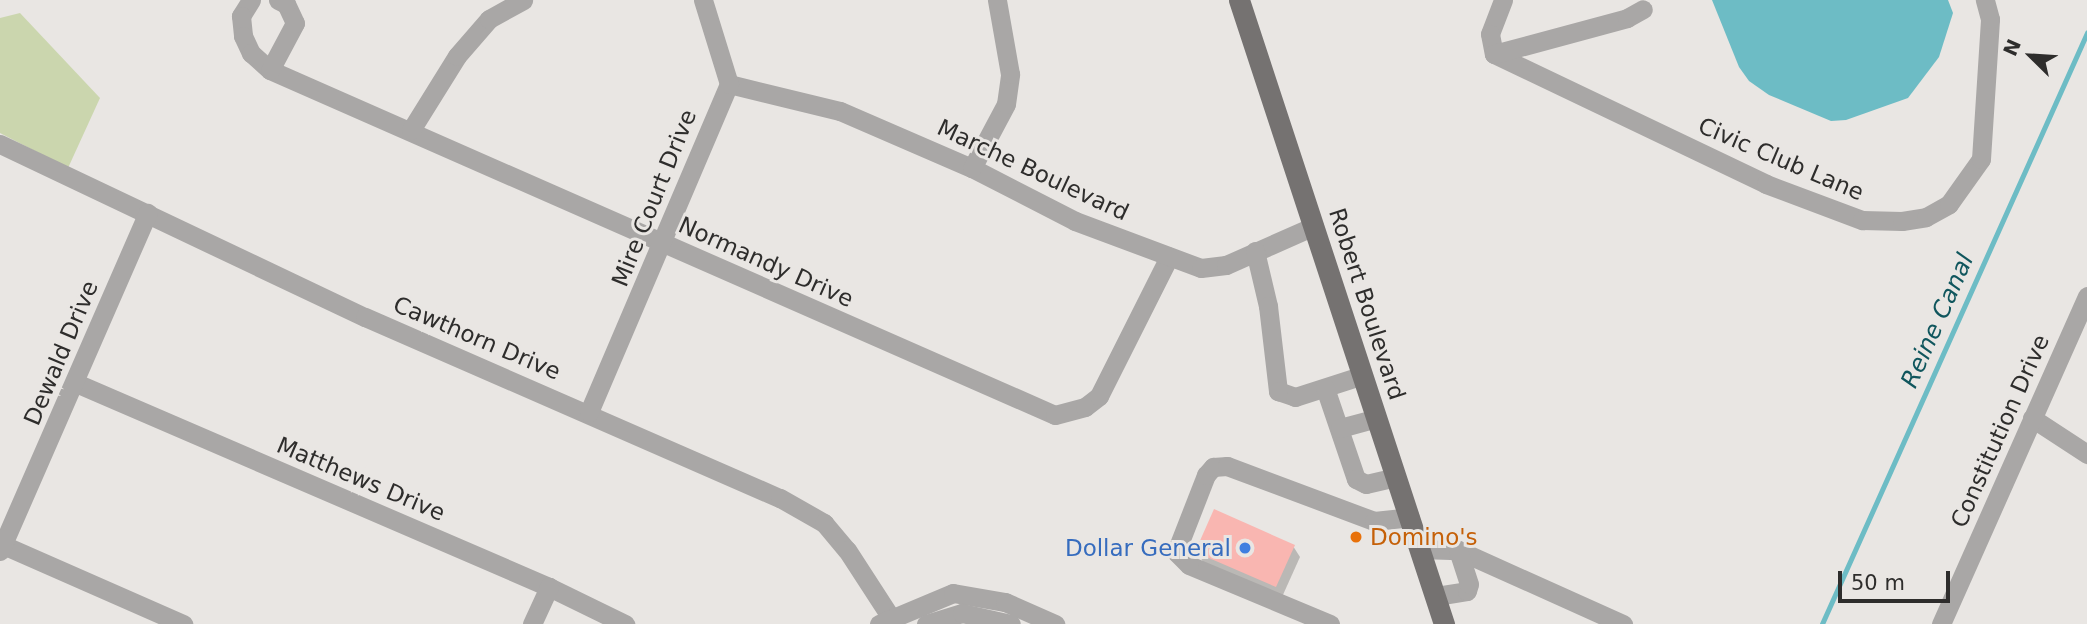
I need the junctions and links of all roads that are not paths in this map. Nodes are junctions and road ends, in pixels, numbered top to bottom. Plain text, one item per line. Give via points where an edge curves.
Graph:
1 (251, 0) edge
2 (278, 0) edge
3 (523, 0) edge
4 (703, 0) edge
5 (997, 0) edge
6 (1239, 0) edge
7 (1503, 0) edge
8 (1985, 0) edge
9 (1643, 9) dead end
10 (1494, 54) junction
11 (270, 70) junction
12 (729, 84) junction
13 (411, 130) junction
14 (0, 144) edge
15 (972, 168) junction
16 (148, 213) junction
17 (1314, 226) junction
18 (664, 243) junction
19 (1255, 251) junction
20 (1169, 257) junction
21 (2087, 296) edge
22 (1363, 375) junction
23 (76, 383) junction
24 (1325, 388) junction
25 (589, 412) junction
26 (1377, 418) junction
27 (2032, 418) junction
28 (1340, 428) junction
29 (2087, 454) edge
30 (1396, 477) junction
31 (1410, 517) junction
32 (1, 548) edge
33 (1420, 549) junction
34 (1458, 550) junction
35 (549, 587) junction
36 (1436, 596) junction
37 (889, 621) edge
38 (1947, 622) edge
39 (183, 624) edge
40 (532, 624) edge
41 (625, 624) edge
42 (926, 624) edge
43 (1012, 624) edge
44 (1055, 624) edge
45 (1330, 624) edge
46 (1444, 624) edge
47 (1623, 624) edge

1 - 11 street, Normandy Drive via 241,16 243,36 251,53
2 - 11 street via 286,4 295,23
3 - 13 street via 489,19 457,57
4 - 12 street
5 - 15 street via 1010,74 1006,104
6 - 17 main road, Robert Boulevard
7 - 10 street via 1490,34
8 - 10 street, Civic Club Lane via 1990,19 1981,159 1949,204 1926,217 1902,221 1862,220 1766,184
9 - 10 street via 1627,18
11 - 13 street, Normandy Drive
12 - 15 street, Marche Boulevard via 840,111
12 - 18 street, Mire Court Drive
13 - 18 street, Normandy Drive
14 - 16 street, Cawthorn Drive
15 - 20 street, Marche Boulevard via 1075,221
16 - 23 street, Dewald Drive
16 - 25 street, Cawthorn Drive via 365,317
17 - 19 street, Marche Boulevard
17 - 22 main road, Robert Boulevard
18 - 20 street, Normandy Drive via 1055,415 1085,407 1099,396
18 - 25 street, Mire Court Drive
19 - 20 street, Marche Boulevard via 1226,265 1201,268
19 - 24 street via 1268,306 1278,391 1295,397
21 - 27 street, Constitution Drive
22 - 24 street
22 - 26 main road, Robert Boulevard
23 - 32 street, Dewald Drive
23 - 35 street, Matthews Drive
24 - 28 street
25 - 37 street, Cawthorn Drive via 780,498 824,523
26 - 28 street
26 - 30 main road, Robert Boulevard
27 - 29 street
27 - 38 street, Constitution Drive
28 - 30 street via 1356,479 1366,484
30 - 31 main road, Robert Boulevard
31 - 33 main road, Robert Boulevard
31 - 45 street via 1374,522 1227,466 1213,467 1206,475 1176,544 1183,561
32 - 39 street
33 - 34 street
33 - 36 main road, Robert Boulevard
34 - 36 street via 1469,584 1466,591
34 - 47 street
35 - 40 street
35 - 41 street, Matthews Drive
36 - 46 main road, Robert Boulevard
37 - 44 street via 953,593 974,593
42 - 43 street via 962,613

